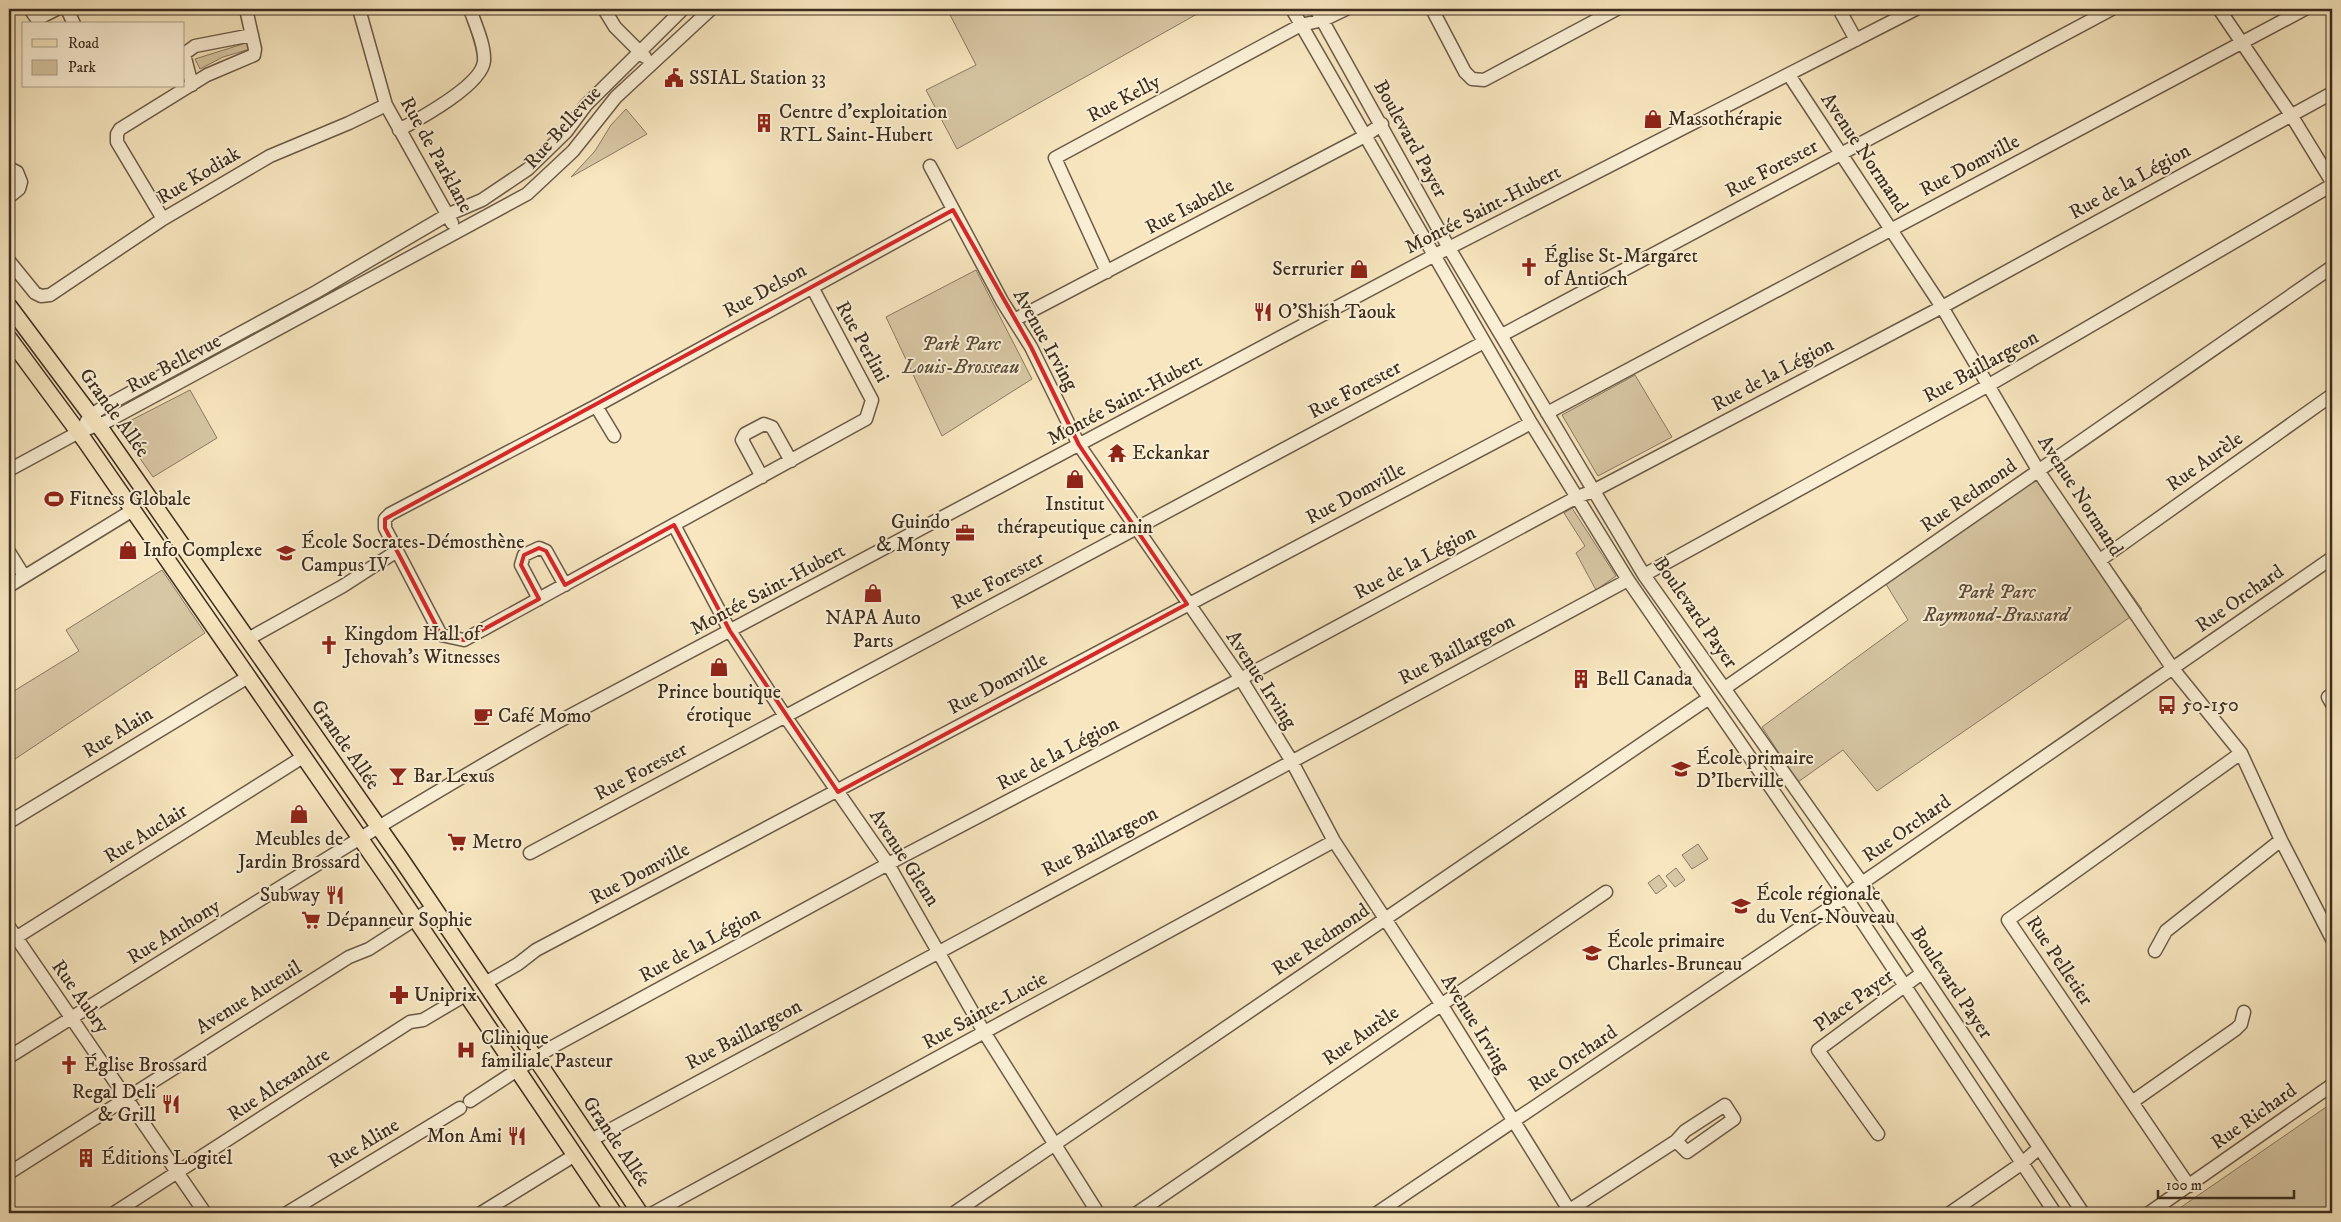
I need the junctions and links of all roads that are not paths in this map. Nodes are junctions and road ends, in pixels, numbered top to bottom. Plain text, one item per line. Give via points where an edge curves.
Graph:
1 (57, 9) edge
2 (68, 9) edge
3 (246, 9) edge
4 (359, 9) edge
5 (470, 9) edge
6 (604, 9) edge
7 (683, 9) edge
8 (711, 9) edge
9 (1292, 9) edge
10 (1316, 9) edge
11 (1346, 9) edge
12 (1432, 9) edge
13 (1617, 9) edge
14 (1839, 9) edge
15 (1916, 9) edge
16 (2112, 9) edge
17 (2219, 9) edge
18 (2305, 9) edge
19 (36, 17) edge
20 (1323, 20) junction
21 (73, 22) edge
22 (1301, 24) junction
23 (252, 35) junction
24 (1856, 40) junction
25 (2241, 43) junction
26 (639, 51) junction
27 (185, 53) edge
28 (185, 58) edge
29 (652, 64) junction
30 (1789, 75) junction
31 (192, 85) junction
32 (2332, 94) edge
33 (386, 105) junction
34 (2291, 115) junction
35 (1382, 124) junction
36 (399, 130) junction
37 (1365, 136) junction
38 (1841, 153) junction
39 (930, 166) dead end
40 (9, 168) edge
41 (2332, 184) edge
42 (9, 197) edge
43 (953, 210) junction
44 (447, 215) junction
45 (163, 219) junction
46 (1892, 229) junction
47 (457, 233) junction
48 (1449, 248) junction
49 (1433, 256) junction
50 (9, 261) edge
51 (2332, 267) edge
52 (1107, 272) junction
53 (812, 287) junction
54 (9, 306) edge
55 (1942, 307) junction
56 (1014, 320) junction
57 (1502, 335) junction
58 (9, 338) edge
59 (1484, 342) junction
60 (1989, 385) junction
61 (2332, 395) edge
62 (596, 406) junction
63 (1547, 413) junction
64 (95, 420) junction
65 (1531, 423) junction
66 (79, 432) junction
67 (614, 436) dead end
68 (1079, 445) junction
69 (791, 461) junction
70 (9, 470) edge
71 (2038, 471) junction
72 (762, 477) junction
73 (1592, 491) junction
74 (1578, 497) junction
75 (133, 510) junction
76 (674, 525) junction
77 (1136, 528) junction
78 (398, 551) junction
79 (9, 552) edge
80 (2332, 558) edge
81 (2100, 560) junction
82 (1644, 574) junction
83 (24, 576) junction
84 (1628, 580) junction
85 (565, 585) junction
86 (9, 586) edge
87 (539, 599) junction
88 (1187, 604) junction
89 (730, 631) junction
90 (248, 639) junction
91 (2173, 669) junction
92 (248, 677) junction
93 (1240, 679) junction
94 (1725, 688) junction
95 (2332, 694) edge
96 (1709, 698) junction
97 (2332, 704) edge
98 (785, 716) junction
99 (2241, 753) junction
100 (303, 757) junction
101 (1291, 760) junction
102 (838, 792) junction
103 (9, 822) edge
104 (378, 826) junction
105 (360, 838) junction
106 (2281, 840) junction
107 (1334, 841) junction
108 (530, 854) dead end
109 (888, 864) junction
110 (1862, 883) junction
111 (1606, 892) dead end
112 (1846, 897) junction
113 (434, 907) junction
114 (1386, 918) junction
115 (416, 919) junction
116 (11, 935) edge
117 (2332, 939) edge
118 (940, 950) junction
119 (2155, 951) dead end
120 (1922, 974) junction
121 (485, 983) junction
122 (1905, 988) junction
123 (467, 994) junction
124 (1441, 1004) junction
125 (2244, 1012) dead end
126 (72, 1018) junction
127 (984, 1032) junction
128 (9, 1057) edge
129 (536, 1058) junction
130 (518, 1070) junction
131 (2332, 1085) edge
132 (126, 1098) junction
133 (2132, 1102) junction
134 (1513, 1122) junction
135 (1878, 1134) dead end
136 (591, 1140) junction
137 (1676, 1141) dead end
138 (1053, 1145) junction
139 (2038, 1148) junction
140 (575, 1155) junction
141 (2021, 1164) junction
142 (9, 1173) edge
143 (178, 1173) junction
144 (2189, 1186) junction
145 (1567, 1212) edge
146 (114, 1213) edge
147 (206, 1213) edge
148 (287, 1213) edge
149 (481, 1213) edge
150 (614, 1213) edge
151 (640, 1213) edge
152 (653, 1213) edge
153 (954, 1213) edge
154 (1098, 1213) edge
155 (1138, 1213) edge
156 (1377, 1213) edge
157 (1950, 1213) edge
158 (2055, 1213) edge
159 (2083, 1213) edge
160 (2148, 1213) edge

1 - 19 street
2 - 21 street
3 - 23 street
4 - 33 street, Rue de Parklane
5 - 36 street via 484,56 481,70 440,108
6 - 26 street via 615,27
7 - 26 street, Rue Bellevue
8 - 29 street, Rue Bellevue
9 - 22 street, Boulevard Payer
10 - 20 street, Boulevard Payer
11 - 20 street, Rue Kelly
12 - 13 street via 1465,72 1472,79 1484,80
14 - 24 street
15 - 24 street, Montée Saint-Hubert
16 - 38 street, Rue Forester
17 - 25 street
18 - 25 street, Rue Domville
20 - 22 street, Rue Kelly
20 - 35 street, Boulevard Payer
22 - 37 street, Boulevard Payer
22 - 52 street, Rue Kelly via 1055,158
23 - 27 street via 195,46
23 - 31 street via 254,55 224,66
24 - 30 street, Montée Saint-Hubert
25 - 34 street
25 - 46 street, Rue Domville
26 - 29 street
26 - 44 street, Rue Bellevue via 528,169 482,200
28 - 31 street
29 - 47 street, Rue Bellevue via 616,97 573,151 527,194
30 - 38 street, Avenue Normand
30 - 48 street, Montée Saint-Hubert
31 - 45 street via 120,129 117,134 117,142
32 - 34 street, Rue de la Légion
33 - 36 street, Rue de Parklane
33 - 45 street, Rue Kodiak via 270,156
34 - 41 street
34 - 55 street, Rue de la Légion
35 - 37 street, Rue Isabelle
35 - 48 street, Boulevard Payer
36 - 44 street, Rue de Parklane
37 - 49 street, Boulevard Payer
37 - 52 street, Rue Isabelle
38 - 46 street, Avenue Normand
38 - 57 street, Rue Forester
39 - 43 street, Avenue Irving
40 - 42 street via 15,170 21,182
41 - 60 street, Rue Baillargeon
43 - 53 street, Rue Delson
43 - 56 street, Avenue Irving
44 - 47 street, Rue de Parklane
44 - 64 street, Rue Bellevue
45 - 50 street, Rue Kodiak via 53,293 41,296
46 - 55 street, Avenue Normand
46 - 63 street, Rue Domville
47 - 64 street, Rue Bellevue
48 - 49 street, Montée Saint-Hubert
48 - 57 street, Boulevard Payer
49 - 59 street, Boulevard Payer
49 - 68 street, Montée Saint-Hubert
51 - 71 street, Rue Redmond
52 - 56 street, Rue Isabelle
53 - 62 street, Rue Delson
53 - 69 street, Rue Perlini via 872,400 866,420
54 - 64 main road, Grande Allée
55 - 60 street, Avenue Normand
55 - 73 street, Rue de la Légion
56 - 68 street, Avenue Irving via 1031,347
57 - 63 street, Boulevard Payer
58 - 66 main road, Grande Allée
59 - 65 street, Boulevard Payer
59 - 77 street, Rue Forester
60 - 71 street, Avenue Normand
60 - 82 street, Rue Baillargeon
61 - 81 street, Rue Aurèle
62 - 67 street
62 - 78 street, Rue Delson via 390,514 385,520 385,528
63 - 73 street, Boulevard Payer
64 - 66 street, Rue Bellevue
64 - 90 main road, Grande Allée
65 - 74 street, Boulevard Payer
65 - 88 street, Rue Domville
66 - 70 street, Rue Bellevue
66 - 75 main road, Grande Allée
68 - 77 street, Avenue Irving
68 - 89 street, Montée Saint-Hubert
69 - 72 street, Rue Perlini
69 - 72 street via 772,427 764,424 744,434 742,440
71 - 81 street, Avenue Normand
71 - 94 street, Rue Redmond
72 - 76 street, Rue Perlini
73 - 74 street, Rue de la Légion
73 - 82 street, Boulevard Payer
74 - 84 street, Boulevard Payer
74 - 93 street, Rue de la Légion
75 - 83 street
75 - 92 main road, Grande Allée
76 - 85 street, Rue Perlini
76 - 89 street, Avenue Glenn
77 - 88 street, Avenue Irving
77 - 98 street, Rue Forester
78 - 87 street, Rue Perlini via 441,635 464,640
78 - 90 street
79 - 83 street
80 - 91 street, Rue Orchard
81 - 91 street, Avenue Normand
82 - 94 street, Boulevard Payer
83 - 86 street
84 - 96 street, Boulevard Payer
84 - 101 street, Rue Baillargeon
85 - 87 street, Rue Perlini
85 - 87 street via 546,551 539,548 524,555 521,565
88 - 93 street, Avenue Irving
88 - 102 street, Rue Domville
89 - 98 street, Avenue Glenn
89 - 104 street, Montée Saint-Hubert via 556,723
90 - 104 main road, Grande Allée
91 - 99 street, Avenue Normand
91 - 110 street, Rue Orchard
92 - 100 main road, Grande Allée
92 - 103 street, Rue Alain
93 - 101 street, Avenue Irving
93 - 109 street, Rue de la Légion
94 - 110 street, Boulevard Payer
95 - 97 street via 2328,697
96 - 112 street, Boulevard Payer
96 - 114 street, Rue Redmond
98 - 102 street, Avenue Glenn
98 - 108 street, Rue Forester
99 - 106 street, Avenue Normand
99 - 133 street, Rue Pelletier via 2008,920
100 - 105 main road, Grande Allée
100 - 116 street, Rue Auclair
101 - 107 street, Avenue Irving
101 - 118 street, Rue Baillargeon
102 - 109 street, Avenue Glenn
102 - 121 street, Rue Domville via 536,950
104 - 105 street, Montée Saint-Hubert
104 - 113 main road, Grande Allée
105 - 115 main road, Grande Allée
105 - 126 street, Rue Anthony
106 - 117 street, Avenue Normand
106 - 119 street via 2166,930
107 - 114 street, Avenue Irving
107 - 127 street, Rue Sainte-Lucie
109 - 118 street, Avenue Glenn
109 - 129 street, Rue de la Légion
110 - 112 street, Rue Orchard
110 - 120 street, Boulevard Payer
111 - 124 street, Rue Aurèle
112 - 122 street, Boulevard Payer
112 - 134 street, Rue Orchard
113 - 115 street, Avenue Auteuil
113 - 121 main road, Grande Allée
114 - 124 street, Avenue Irving
114 - 138 street, Rue Redmond
115 - 123 main road, Grande Allée
115 - 132 street, Avenue Auteuil via 368,949 348,957
116 - 126 street, Rue Aubry
118 - 127 street, Avenue Glenn
118 - 136 street, Rue Baillargeon
120 - 122 street, Place Payer
120 - 139 street, Boulevard Payer
121 - 129 main road, Grande Allée
122 - 135 street, Place Payer via 1818,1050
122 - 141 street, Boulevard Payer
123 - 130 main road, Grande Allée
123 - 143 street, Rue Alexandre via 423,1020 410,1022
124 - 134 street, Avenue Irving
124 - 155 street, Rue Aurèle
125 - 133 street via 2236,1029
126 - 128 street, Rue Anthony
126 - 132 street, Rue Aubry
127 - 138 street, Avenue Glenn
127 - 152 street, Rue Sainte-Lucie
129 - 130 street, Rue de la Légion
129 - 136 main road, Grande Allée
130 - 140 main road, Grande Allée
130 - 148 street, Rue Aline
131 - 144 street, Rue Richard
132 - 142 street, Avenue Auteuil
132 - 143 street, Rue Aubry
133 - 144 street, Rue Pelletier
134 - 145 street, Avenue Irving
134 - 156 street, Rue Orchard
136 - 151 main road, Grande Allée
137 - 145 street
138 - 153 street, Rue Redmond
138 - 154 street, Avenue Glenn
139 - 141 street
139 - 159 street, Boulevard Payer
140 - 149 street
140 - 150 main road, Grande Allée
141 - 157 street
141 - 158 street, Boulevard Payer
143 - 146 street, Rue Alexandre
143 - 147 street, Rue Aubry
144 - 160 street, Rue Richard

